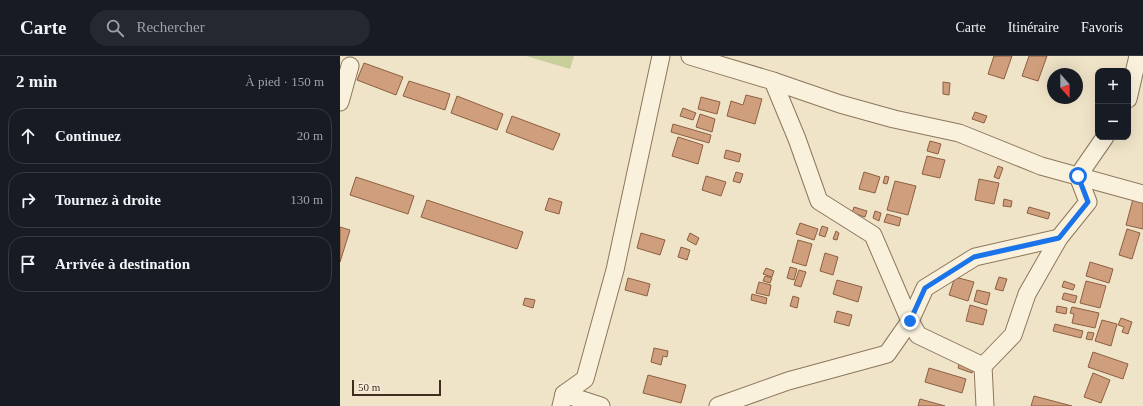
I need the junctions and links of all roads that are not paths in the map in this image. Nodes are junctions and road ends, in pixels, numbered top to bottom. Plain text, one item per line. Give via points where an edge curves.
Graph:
1 (661, 56) edge
2 (690, 56) edge
3 (1138, 56) edge
4 (350, 66) dead end
5 (773, 81) junction
6 (1131, 86) edge
7 (340, 102) edge
8 (1103, 140) edge
9 (1078, 176) junction
10 (1143, 194) edge
11 (1059, 238) junction
12 (910, 321) junction
13 (983, 366) junction
14 (562, 400) edge
15 (600, 406) edge
16 (718, 406) edge
17 (985, 406) edge

1 - 14 street via 614,270 585,379
2 - 5 street
3 - 6 street
4 - 7 street
5 - 9 street via 840,104 959,133 1041,166
5 - 12 street via 819,200 873,235
8 - 9 street
9 - 10 street
9 - 11 street via 1088,202
11 - 12 street via 974,257 925,288
11 - 13 street via 1027,294 1013,335
12 - 13 street via 918,335
12 - 16 street via 887,354 788,381
13 - 17 street
14 - 15 street

